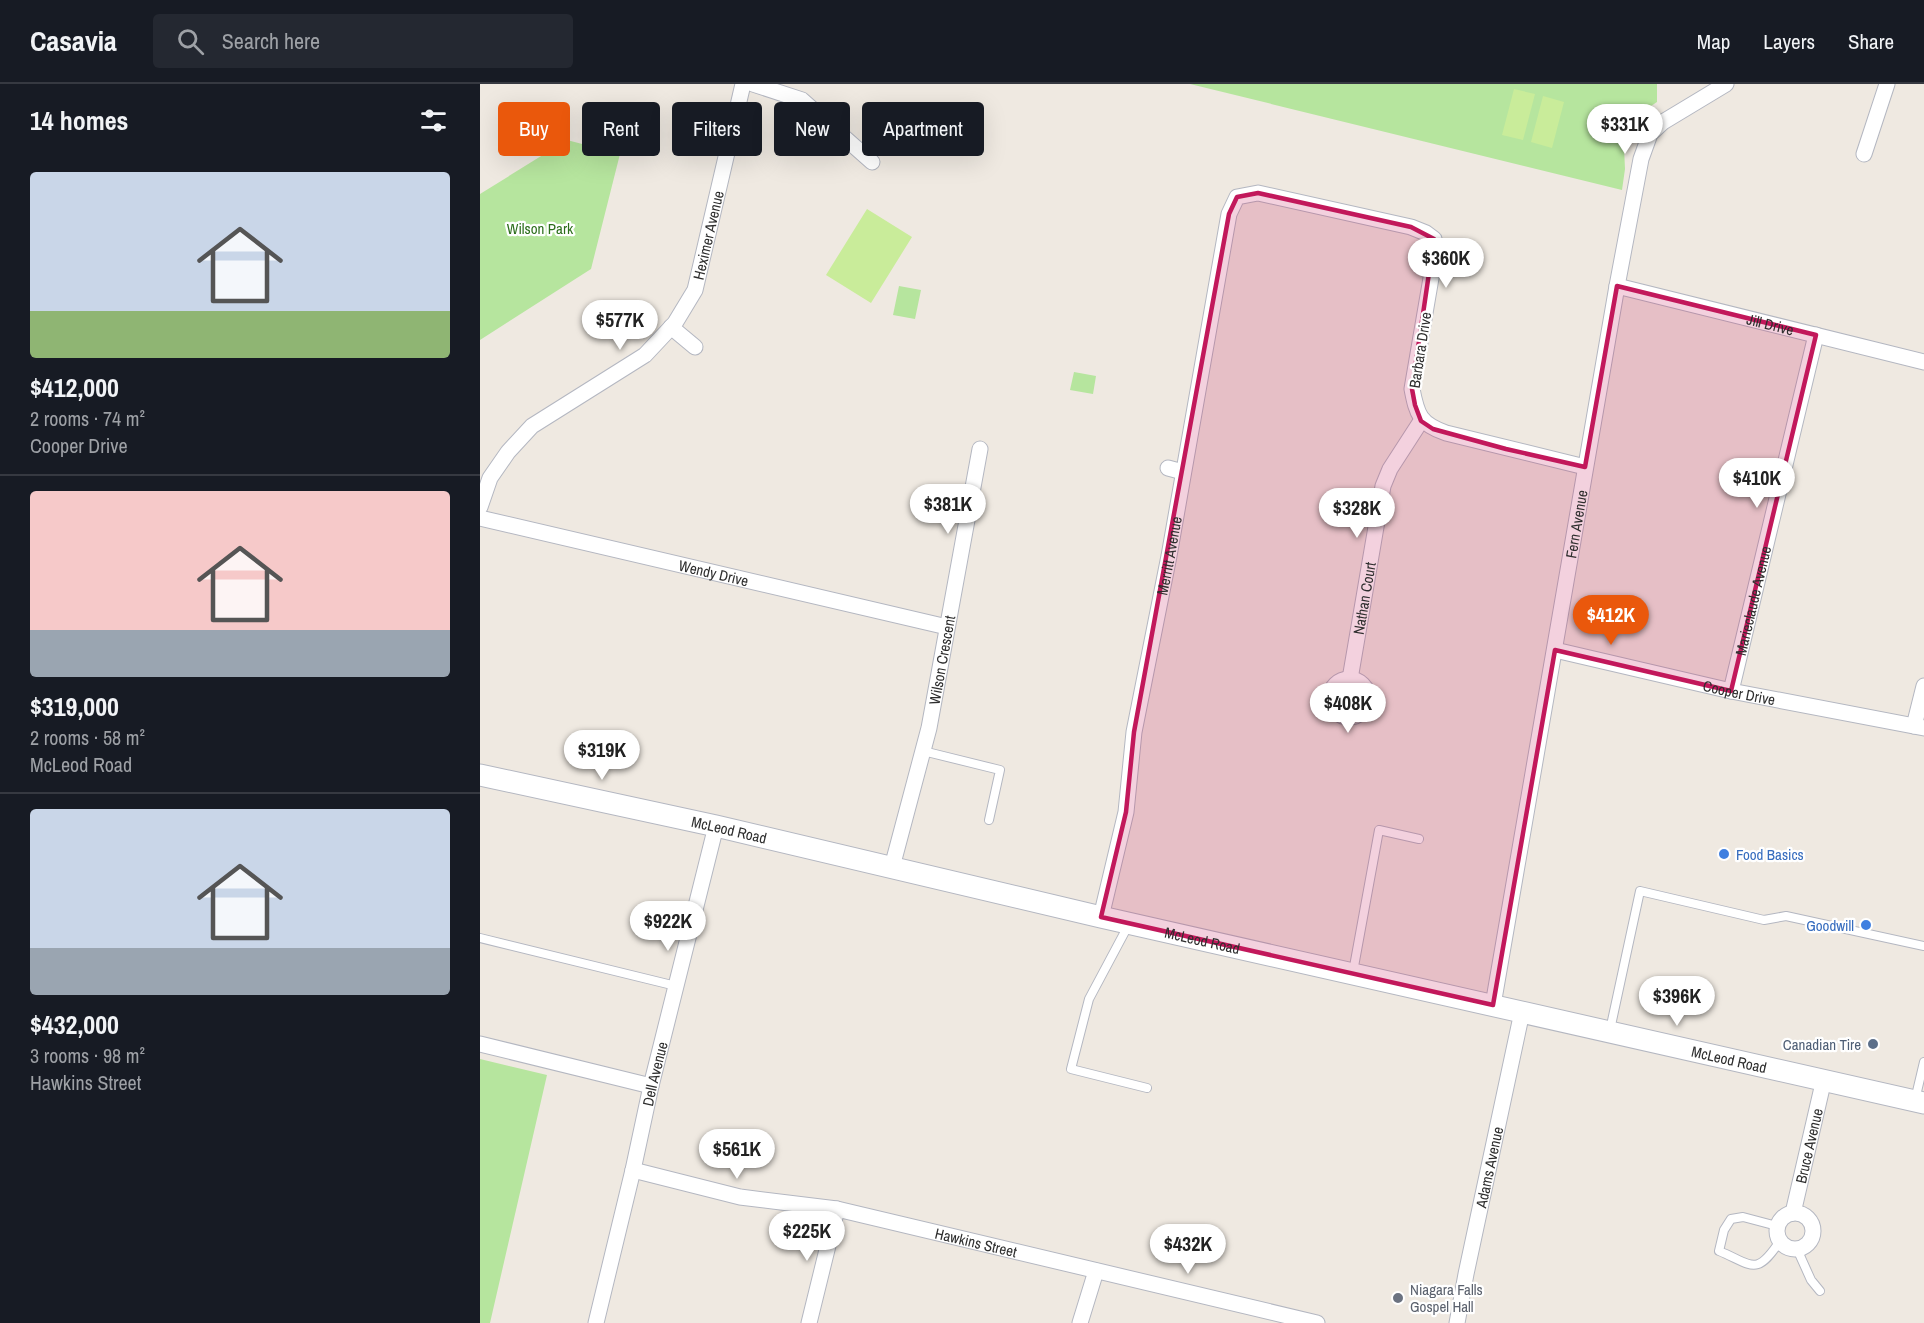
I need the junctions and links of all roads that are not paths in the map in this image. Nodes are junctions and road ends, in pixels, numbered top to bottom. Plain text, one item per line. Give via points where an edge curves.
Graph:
1 (743, 84) edge
2 (753, 84) edge
3 (1726, 84) edge
4 (1887, 84) edge
5 (1864, 154) dead end
6 (872, 162) dead end
7 (1237, 197) joint
8 (1617, 286) junction
9 (671, 327) junction
10 (1816, 335) junction
11 (695, 347) dead end
12 (1924, 362) edge
13 (1421, 421) junction
14 (980, 449) dead end
15 (1586, 467) junction
16 (480, 507) edge
17 (480, 518) edge
18 (947, 627) junction
19 (1555, 650) junction
20 (1350, 679) dead end
21 (1924, 686) edge
22 (1731, 691) junction
23 (1919, 727) edge
24 (922, 752) junction
25 (480, 775) edge
26 (988, 820) dead end
27 (716, 825) junction
28 (1419, 838) dead end
29 (892, 867) junction
30 (1101, 917) junction
31 (1130, 923) junction
32 (480, 938) edge
33 (1924, 946) edge
34 (1353, 974) junction
35 (676, 986) junction
36 (1492, 1005) junction
37 (1522, 1012) junction
38 (1610, 1032) junction
39 (480, 1044) edge
40 (1924, 1062) edge
41 (1824, 1079) junction
42 (651, 1086) junction
43 (1147, 1088) dead end
44 (1919, 1102) edge
45 (633, 1170) junction
46 (837, 1209) junction
47 (1793, 1213) junction
48 (1778, 1233) junction
49 (1797, 1249) junction
50 (1096, 1270) junction
51 (1820, 1291) dead end
52 (1270, 1317) edge
53 (596, 1323) edge
54 (809, 1323) edge
55 (1080, 1323) edge
56 (1317, 1323) edge
57 (1457, 1323) edge

1 - 9 street, Heximer Avenue via 695,290
2 - 6 street via 802,100
3 - 8 street, Fern Avenue via 1650,134 1641,159
4 - 5 street
7 - 13 street, Barbara Drive via 1258,193 1411,227 1434,239 1436,249 1412,389
7 - 30 street, Merritt Avenue via 1229,214 1176,470 1169,556 1134,732 1126,812
8 - 10 street, Jill Drive
8 - 15 street, Fern Avenue
9 - 11 street
9 - 16 street, Heximer Avenue via 645,355 532,426 490,478
10 - 12 street, Jill Drive
10 - 22 street, Marieclaude Avenue
13 - 15 street via 1446,434
13 - 20 street, Nathan Court via 1383,486
14 - 18 street, Wilson Crescent
15 - 19 street, Fern Avenue
17 - 18 street, Wendy Drive
18 - 24 street, Wilson Crescent
19 - 22 street, Cooper Drive
19 - 36 street, Fern Avenue
21 - 23 street
22 - 23 street, Cooper Drive
24 - 26 lane via 1000,770
24 - 29 street, Wilson Crescent
25 - 27 main road, McLeod Road
27 - 29 main road, McLeod Road
27 - 35 street, Dell Avenue
28 - 34 lane via 1379,830
29 - 30 main road, McLeod Road
30 - 31 main road, McLeod Road
31 - 34 main road, McLeod Road
31 - 43 lane via 1089,999 1071,1069
32 - 35 lane
33 - 38 lane via 1786,916 1764,920 1640,891
34 - 36 main road, McLeod Road
35 - 42 street, Dell Avenue
36 - 37 main road, McLeod Road
37 - 38 main road, McLeod Road
37 - 57 street, Adams Avenue
38 - 41 main road, McLeod Road
39 - 42 street
40 - 44 lane
41 - 44 main road, McLeod Road
41 - 47 street, Bruce Avenue
42 - 45 street, Dell Avenue
45 - 46 street, Hawkins Street via 740,1197
45 - 53 street, Dell Avenue
46 - 50 street, Hawkins Street
46 - 54 street
47 - 48 street via 1783,1217
47 - 49 street via 1805,1216 1813,1232 1808,1243
48 - 48 lane via 1743,1217 1731,1219 1719,1251 1745,1264 1760,1265 1768,1259
48 - 49 street via 1787,1247
49 - 51 lane via 1810,1280
50 - 52 street, Hawkins Street
50 - 55 street
52 - 56 street, Hawkins Street

